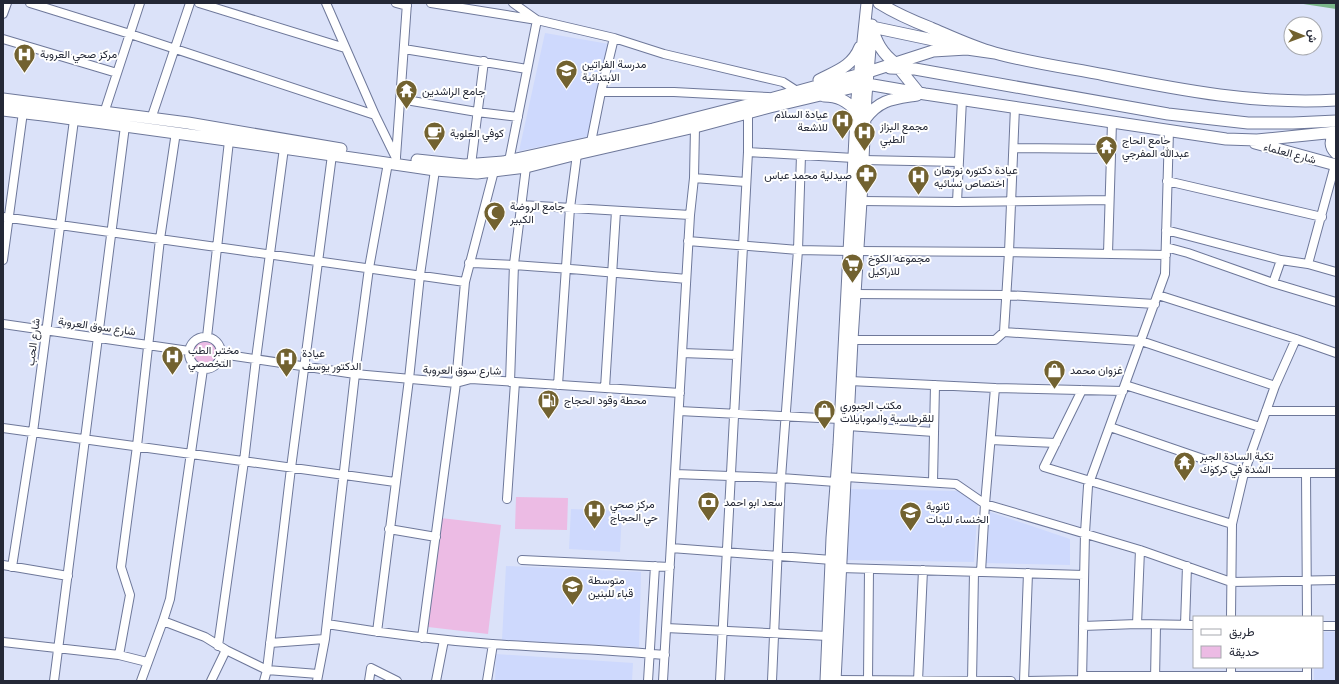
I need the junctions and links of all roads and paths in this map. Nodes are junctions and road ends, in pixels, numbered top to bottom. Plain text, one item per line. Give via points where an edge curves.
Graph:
1 (7, 3) edge
2 (30, 3) edge
3 (140, 3) edge
4 (190, 3) edge
5 (199, 3) edge
6 (326, 3) edge
7 (396, 3) edge
8 (431, 3) edge
9 (513, 3) edge
10 (867, 3) edge
11 (874, 3) edge
12 (879, 3) edge
13 (407, 4) edge
14 (3, 14) edge
15 (537, 20) junction
16 (872, 26) junction
17 (130, 34) junction
18 (614, 38) junction
19 (3, 39) edge
20 (863, 39) junction
21 (345, 48) junction
22 (404, 48) junction
23 (174, 50) junction
24 (995, 53) junction
25 (484, 61) junction
26 (897, 64) junction
27 (527, 69) junction
28 (117, 73) junction
29 (863, 79) junction
30 (1028, 90) junction
31 (797, 91) junction
32 (601, 92) junction
33 (922, 93) junction
34 (816, 96) junction
35 (3, 98) edge
36 (774, 98) junction
37 (400, 99) junction
38 (962, 99) junction
39 (1336, 100) edge
40 (1015, 107) junction
41 (3, 110) edge
42 (856, 111) junction
43 (1041, 111) junction
44 (23, 112) junction
45 (477, 112) junction
46 (104, 113) junction
47 (748, 113) junction
48 (375, 115) junction
49 (518, 117) junction
50 (152, 119) junction
51 (865, 119) junction
52 (74, 120) junction
53 (1336, 121) edge
54 (1112, 122) junction
55 (125, 126) junction
56 (695, 127) junction
57 (1169, 130) junction
58 (204, 131) junction
59 (176, 132) junction
60 (1336, 133) edge
61 (229, 140) junction
62 (1245, 140) junction
63 (591, 142) junction
64 (284, 148) junction
65 (1014, 148) junction
66 (1111, 148) junction
67 (748, 152) junction
68 (577, 154) junction
69 (332, 155) junction
70 (801, 155) junction
71 (859, 159) junction
72 (392, 161) junction
73 (509, 161) junction
74 (1336, 161) edge
75 (959, 162) junction
76 (471, 165) junction
77 (526, 167) junction
78 (435, 170) junction
79 (494, 171) junction
80 (694, 178) junction
81 (1167, 181) junction
82 (746, 182) junction
83 (1109, 200) junction
84 (861, 201) junction
85 (1011, 201) junction
86 (957, 202) junction
87 (521, 205) junction
88 (570, 208) junction
89 (616, 211) junction
90 (690, 215) junction
91 (6, 217) edge
92 (1322, 217) junction
93 (59, 224) junction
94 (1166, 230) junction
95 (111, 232) junction
96 (160, 239) junction
97 (688, 241) junction
98 (743, 245) junction
99 (217, 247) junction
100 (798, 250) junction
101 (853, 251) junction
102 (1166, 251) junction
103 (1009, 252) junction
104 (1108, 253) junction
105 (271, 254) junction
106 (3, 260) edge
107 (1281, 260) junction
108 (319, 261) junction
109 (469, 263) junction
110 (514, 264) junction
111 (1308, 264) junction
112 (369, 268) junction
113 (566, 268) junction
114 (1336, 272) edge
115 (612, 273) junction
116 (420, 275) junction
117 (686, 279) junction
118 (465, 282) junction
119 (1273, 283) junction
120 (856, 294) junction
121 (1006, 295) junction
122 (1158, 295) junction
123 (1336, 302) edge
124 (1155, 304) junction
125 (3, 324) edge
126 (46, 330) junction
127 (1004, 332) junction
128 (207, 337) junction
129 (98, 338) junction
130 (1296, 339) junction
131 (852, 340) junction
132 (1141, 341) junction
133 (148, 344) junction
134 (189, 351) junction
135 (682, 353) junction
136 (1336, 353) edge
137 (221, 354) junction
138 (737, 355) junction
139 (256, 359) junction
140 (304, 367) junction
141 (203, 369) junction
142 (355, 374) junction
143 (409, 379) junction
144 (850, 381) junction
145 (512, 382) junction
146 (456, 383) junction
147 (558, 385) junction
148 (935, 385) junction
149 (1275, 386) junction
150 (605, 388) junction
151 (995, 388) junction
152 (1124, 388) junction
153 (1082, 390) junction
154 (680, 393) junction
155 (679, 411) junction
156 (1266, 411) junction
157 (1336, 411) edge
158 (734, 414) junction
159 (786, 416) junction
160 (844, 422) junction
161 (1110, 427) junction
162 (1260, 427) junction
163 (3, 428) edge
164 (33, 432) junction
165 (934, 432) junction
166 (85, 439) junction
167 (991, 440) junction
168 (1056, 443) junction
169 (137, 446) junction
170 (191, 454) junction
171 (244, 461) junction
172 (291, 468) junction
173 (1244, 473) junction
174 (675, 474) junction
175 (1306, 474) junction
176 (1336, 474) edge
177 (344, 475) junction
178 (730, 475) junction
179 (781, 478) junction
180 (841, 480) junction
181 (1090, 481) junction
182 (395, 482) junction
183 (933, 482) junction
184 (507, 499) dead end
185 (985, 504) junction
186 (1232, 524) junction
187 (389, 529) junction
188 (1084, 533) junction
189 (436, 536) junction
190 (671, 548) junction
191 (1140, 550) junction
192 (727, 552) junction
193 (778, 557) junction
194 (522, 560) dead end
195 (832, 560) junction
196 (3, 565) edge
197 (655, 566) junction
198 (1187, 566) junction
199 (12, 567) junction
200 (670, 567) junction
201 (840, 568) junction
202 (869, 568) junction
203 (923, 570) junction
204 (978, 572) junction
205 (1028, 573) junction
206 (1084, 575) junction
207 (68, 576) junction
208 (1336, 580) edge
209 (1306, 581) junction
210 (1232, 582) junction
211 (1231, 616) edge
212 (1307, 616) edge
213 (164, 621) junction
214 (327, 624) junction
215 (1137, 624) junction
216 (1156, 625) junction
217 (1185, 625) junction
218 (1193, 625) edge
219 (1083, 626) junction
220 (1323, 626) edge
221 (1336, 626) edge
222 (666, 628) junction
223 (723, 630) junction
224 (377, 632) junction
225 (774, 633) junction
226 (828, 636) junction
227 (422, 638) junction
228 (325, 639) junction
229 (444, 640) junction
230 (3, 642) edge
231 (270, 644) junction
232 (493, 644) junction
233 (222, 648) junction
234 (58, 649) junction
235 (650, 654) junction
236 (119, 655) junction
237 (665, 655) junction
238 (147, 662) junction
239 (1307, 668) edge
240 (267, 670) junction
241 (318, 678) edge
242 (1155, 678) edge
243 (1231, 678) edge
244 (1082, 679) edge
245 (1307, 679) edge
246 (868, 680) edge
247 (918, 680) edge
248 (54, 681) edge
249 (141, 681) edge
250 (211, 681) edge
251 (264, 681) edge
252 (370, 681) edge
253 (397, 681) edge
254 (436, 681) edge
255 (487, 681) edge
256 (648, 681) edge
257 (663, 681) edge
258 (720, 681) edge
259 (772, 681) edge
260 (832, 681) edge
261 (972, 681) edge
262 (1011, 681) edge
263 (1026, 681) edge

1 - 14 street
2 - 17 street
3 - 17 street
4 - 23 street
5 - 21 street
6 - 21 street
7 - 13 street
8 - 15 street
9 - 15 street
10 - 20 street
11 - 16 street
12 - 24 street via 913,21
13 - 22 street
15 - 18 street
15 - 27 street
16 - 24 street
16 - 26 street via 880,47
16 - 29 street
17 - 23 street
17 - 28 street
18 - 31 street via 664,54 783,82
18 - 32 street
19 - 28 street
20 - 29 street
20 - 31 street via 857,53 848,64
21 - 48 street
22 - 25 street
22 - 37 street
23 - 48 street
23 - 50 street
24 - 26 street via 943,49
24 - 39 street via 1210,94 1286,101
25 - 27 street
25 - 45 street
26 - 29 street
26 - 30 street
26 - 33 street
27 - 49 street
28 - 46 street
29 - 31 street
29 - 33 street
29 - 34 street
29 - 42 street
29 - 51 street
30 - 43 street
30 - 53 street via 1168,114 1248,123
31 - 36 street
32 - 36 street via 674,92
32 - 63 street
33 - 38 street
33 - 51 street via 883,102
34 - 42 street via 840,98
34 - 47 street
35 - 46 street
36 - 63 street
37 - 45 street
37 - 72 street
38 - 40 street
38 - 75 street
40 - 43 street
40 - 65 street
41 - 44 street
42 - 71 street
43 - 54 street
44 - 52 street
44 - 91 street
45 - 49 street
45 - 76 street
46 - 50 street
47 - 56 street
47 - 67 street
48 - 72 street
49 - 73 street
50 - 58 street
51 - 71 street
52 - 55 street
52 - 93 street, شارع الحب
54 - 57 street
54 - 66 street
55 - 59 street
55 - 95 street
56 - 68 street
56 - 80 street
57 - 62 street
57 - 81 street
58 - 59 street
58 - 61 street
58 - 72 street
59 - 96 street
60 - 62 street
60 - 74 street, شارع العلماء via 1331,142
61 - 64 street
61 - 99 street
62 - 74 street, شارع العلماء
63 - 73 street
64 - 69 street
64 - 105 street
65 - 66 street
65 - 85 street
66 - 83 street
67 - 70 street
67 - 82 street
68 - 77 street
68 - 88 street
69 - 72 street
69 - 108 street
70 - 71 street
70 - 100 street
71 - 75 street
71 - 84 street
71 - 101 street
72 - 76 street
72 - 78 street
72 - 112 street
73 - 76 street
74 - 92 street
75 - 86 street
77 - 79 street
77 - 87 street
78 - 79 street via 466,173
78 - 116 street
79 - 109 street
80 - 82 street
80 - 90 street
81 - 92 street
81 - 94 street
82 - 98 street
83 - 85 street
83 - 104 street
84 - 86 street
84 - 101 street
85 - 86 street
85 - 103 street
87 - 88 street
87 - 110 street
88 - 89 street
88 - 113 street
89 - 90 street
89 - 115 street
90 - 97 street
91 - 93 street
91 - 106 street
92 - 111 street
93 - 95 street
93 - 126 street, شارع الحب
94 - 102 street
94 - 107 street
95 - 96 street
95 - 129 street
96 - 99 street
96 - 133 street
97 - 98 street
97 - 117 street
98 - 100 street
98 - 138 street
99 - 105 street
99 - 128 street
100 - 101 street
100 - 159 street
101 - 103 street
101 - 120 street
101 - 160 street
102 - 104 street
102 - 119 street via 1188,253
102 - 122 street via 1165,274
103 - 104 street
103 - 121 street
105 - 108 street
105 - 139 street
107 - 111 street
107 - 119 street
108 - 112 street
108 - 140 street
109 - 110 street
109 - 118 street
110 - 113 street
110 - 145 street
111 - 114 street
112 - 116 street
112 - 142 street
113 - 115 street
113 - 147 street
115 - 117 street
115 - 150 street
116 - 118 street
116 - 143 street
117 - 135 street
118 - 146 street
119 - 123 street
120 - 121 street
120 - 131 street
121 - 124 street
121 - 127 street
122 - 124 street
122 - 130 street
124 - 132 street
125 - 126 street, شارع سوق العروبة
126 - 129 street, شارع سوق العروبة
126 - 164 street, شارع الحب
127 - 131 street via 995,340
127 - 132 street
128 - 134 street via 193,342
128 - 137 street via 216,341
129 - 133 street, شارع سوق العروبة
129 - 166 street
130 - 136 street
130 - 149 street
131 - 144 street
132 - 149 street
132 - 152 street
133 - 134 street, شارع سوق العروبة
133 - 169 street
134 - 141 street via 191,361
135 - 138 street
135 - 154 street
137 - 139 street, شارع سوق العروبة
137 - 141 street via 217,364
138 - 158 street
139 - 140 street, شارع سوق العروبة
139 - 171 street
140 - 142 street, شارع سوق العروبة
140 - 172 street
141 - 170 street
142 - 143 street, شارع سوق العروبة
142 - 177 street
143 - 146 street, شارع سوق العروبة
143 - 182 street
144 - 148 street
144 - 160 street
145 - 146 street, شارع سوق العروبة via 471,379
145 - 147 street, شارع سوق العروبة
145 - 184 street
146 - 189 street
147 - 150 street, شارع سوق العروبة
148 - 151 street
148 - 165 street
149 - 156 street
150 - 154 street, شارع سوق العروبة
151 - 153 street
151 - 167 street
152 - 153 street
152 - 161 street
152 - 162 street
153 - 168 street
154 - 155 street
155 - 158 street
155 - 174 street
156 - 157 street
156 - 162 street
158 - 159 street
158 - 178 street
159 - 160 street
159 - 179 street
160 - 165 street
160 - 180 street
161 - 173 street
161 - 181 street
162 - 173 street
163 - 164 street
164 - 166 street
164 - 199 street, شارع الحب
165 - 183 street
166 - 169 street
166 - 207 street
167 - 168 street
167 - 185 street
168 - 181 street via 1044,467
169 - 170 street
169 - 236 street via 121,567 130,595
170 - 171 street
170 - 213 street via 170,599
171 - 172 street
171 - 233 street
172 - 177 street
172 - 231 street
173 - 175 street
173 - 186 street
174 - 178 street
174 - 190 street
175 - 176 street
175 - 209 street
177 - 182 street
177 - 214 street
178 - 179 street
178 - 192 street
179 - 180 street
179 - 193 street
180 - 183 street
180 - 195 street
180 - 201 street
181 - 186 street
181 - 188 street
182 - 187 street
183 - 185 street via 956,484
185 - 188 street
185 - 204 street
186 - 210 street
187 - 189 street
187 - 224 street
188 - 191 street
188 - 206 street
189 - 227 street
190 - 192 street
190 - 200 street
191 - 198 street
191 - 215 street
192 - 193 street
192 - 223 street
193 - 195 street
193 - 225 street
194 - 197 street
195 - 226 street
196 - 199 street
197 - 200 street
197 - 235 street
198 - 210 street
198 - 217 street
199 - 207 street
200 - 222 street
201 - 202 street
201 - 260 street
202 - 203 street
202 - 246 street
203 - 204 street
203 - 247 street
204 - 205 street
204 - 261 street
205 - 206 street
205 - 263 street
206 - 219 street
207 - 234 street
208 - 209 street
209 - 210 street
209 - 212 street
210 - 211 street
213 - 233 street via 205,637
213 - 238 street
214 - 224 street
214 - 228 street
215 - 216 street
215 - 219 street
216 - 217 street
216 - 242 street
217 - 218 street
219 - 244 street
220 - 221 street
222 - 223 street
222 - 237 street
223 - 225 street
223 - 258 street
224 - 227 street
225 - 226 street
225 - 259 street
226 - 260 street
227 - 229 street
228 - 231 street
228 - 241 street
229 - 232 street
229 - 254 street
230 - 234 street
231 - 240 street
232 - 235 street
232 - 255 street
233 - 240 street
233 - 250 street
234 - 236 street
234 - 248 street
235 - 237 street
235 - 256 street
236 - 238 street
237 - 257 street
238 - 249 street
239 - 245 street
240 - 241 street
240 - 251 street
242 - 243 street
242 - 244 street
243 - 245 street
244 - 263 street
246 - 247 street
246 - 260 street
247 - 261 street
252 - 253 street via 371,668
261 - 262 street

